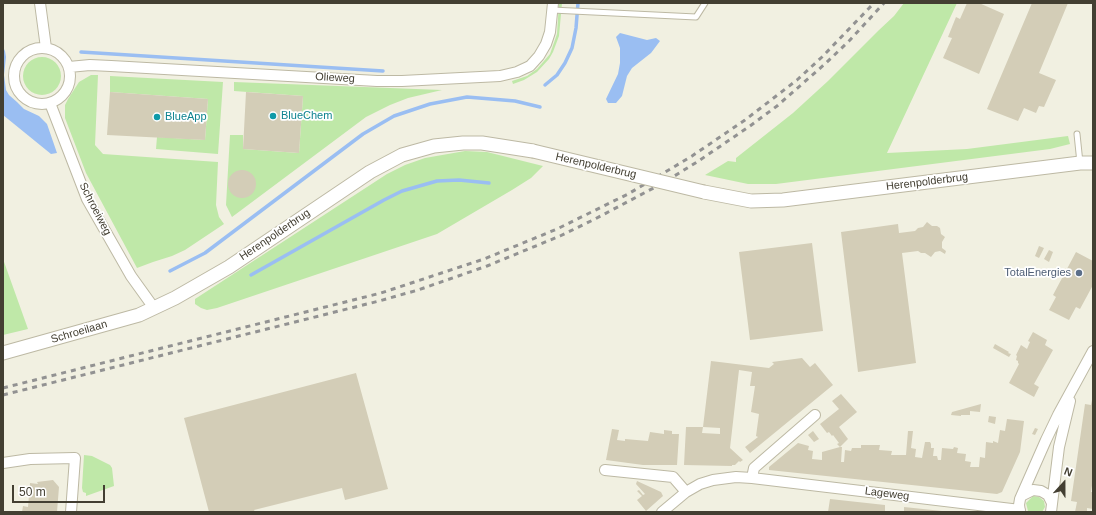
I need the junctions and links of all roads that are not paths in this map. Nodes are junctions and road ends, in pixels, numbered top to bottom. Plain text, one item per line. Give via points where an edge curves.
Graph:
1 (40, 3) edge
2 (705, 3) edge
3 (553, 7) edge
4 (46, 48) junction
5 (69, 67) junction
6 (50, 103) junction
7 (1077, 134) dead end
8 (1093, 158) edge
9 (1086, 163) edge
10 (154, 308) junction
11 (1093, 351) edge
12 (3, 354) edge
13 (1073, 390) junction
14 (815, 415) dead end
15 (3, 463) edge
16 (605, 470) dead end
17 (752, 478) junction
18 (686, 492) junction
19 (1023, 495) junction
20 (1051, 508) edge
21 (1020, 511) edge
22 (71, 512) edge
23 (662, 512) edge

1 - 4 street
2 - 3 lane via 696,17 586,12
3 - 5 street, Olieweg via 550,32 539,56 530,66 500,76 377,81 90,65
4 - 5 street via 57,52
4 - 6 street via 28,51 21,57 14,75 15,85 27,100 36,104
5 - 6 street via 68,86 63,95
6 - 10 street, Schroeiweg via 87,199 131,276
7 - 9 lane
8 - 9 street, Herenpolderbrug
9 - 10 street, Herenpolderbrug, bridge via 783,200 751,201 482,143 434,146 402,156 370,172 229,267
10 - 12 street, Schroeilaan via 139,315
11 - 13 street
13 - 19 street via 1046,440
13 - 20 street via 1059,447
14 - 17 street via 754,468
15 - 22 street via 30,459 75,458
16 - 18 street via 673,477
17 - 18 street, Lageweg via 713,480
17 - 21 street, Lageweg
18 - 23 street, Lageweg
19 - 20 street via 1033,490 1041,491 1048,495
19 - 21 street via 1020,499

